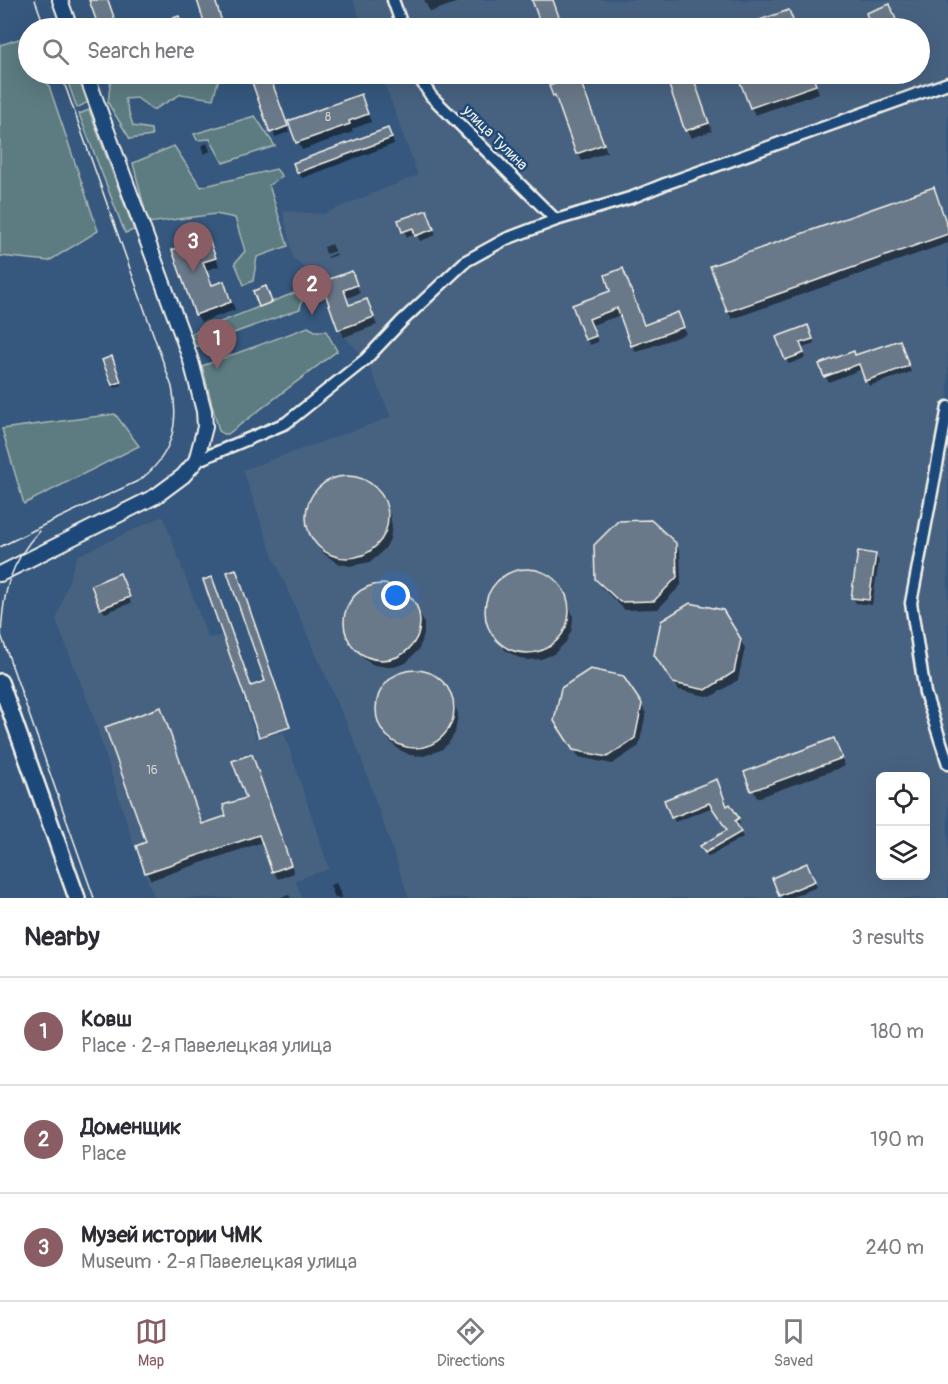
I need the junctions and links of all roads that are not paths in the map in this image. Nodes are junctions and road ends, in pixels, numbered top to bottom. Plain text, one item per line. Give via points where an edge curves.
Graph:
1 (60, 0) edge
2 (393, 0) edge
3 (66, 18) edge
4 (399, 18) edge
5 (948, 83) edge
6 (90, 84) edge
7 (423, 84) edge
8 (556, 220) junction
9 (948, 407) edge
10 (196, 461) junction
11 (0, 574) edge
12 (0, 682) edge
13 (948, 764) edge
14 (77, 898) edge

1 - 3 main road
2 - 4 street
5 - 8 street via 633,197
6 - 10 main road via 191,361 205,419
7 - 8 street, улица Тулина
8 - 10 street via 506,239 466,261 366,359 286,423
9 - 13 street via 911,603 925,693
10 - 11 main road via 156,496
12 - 14 main road

